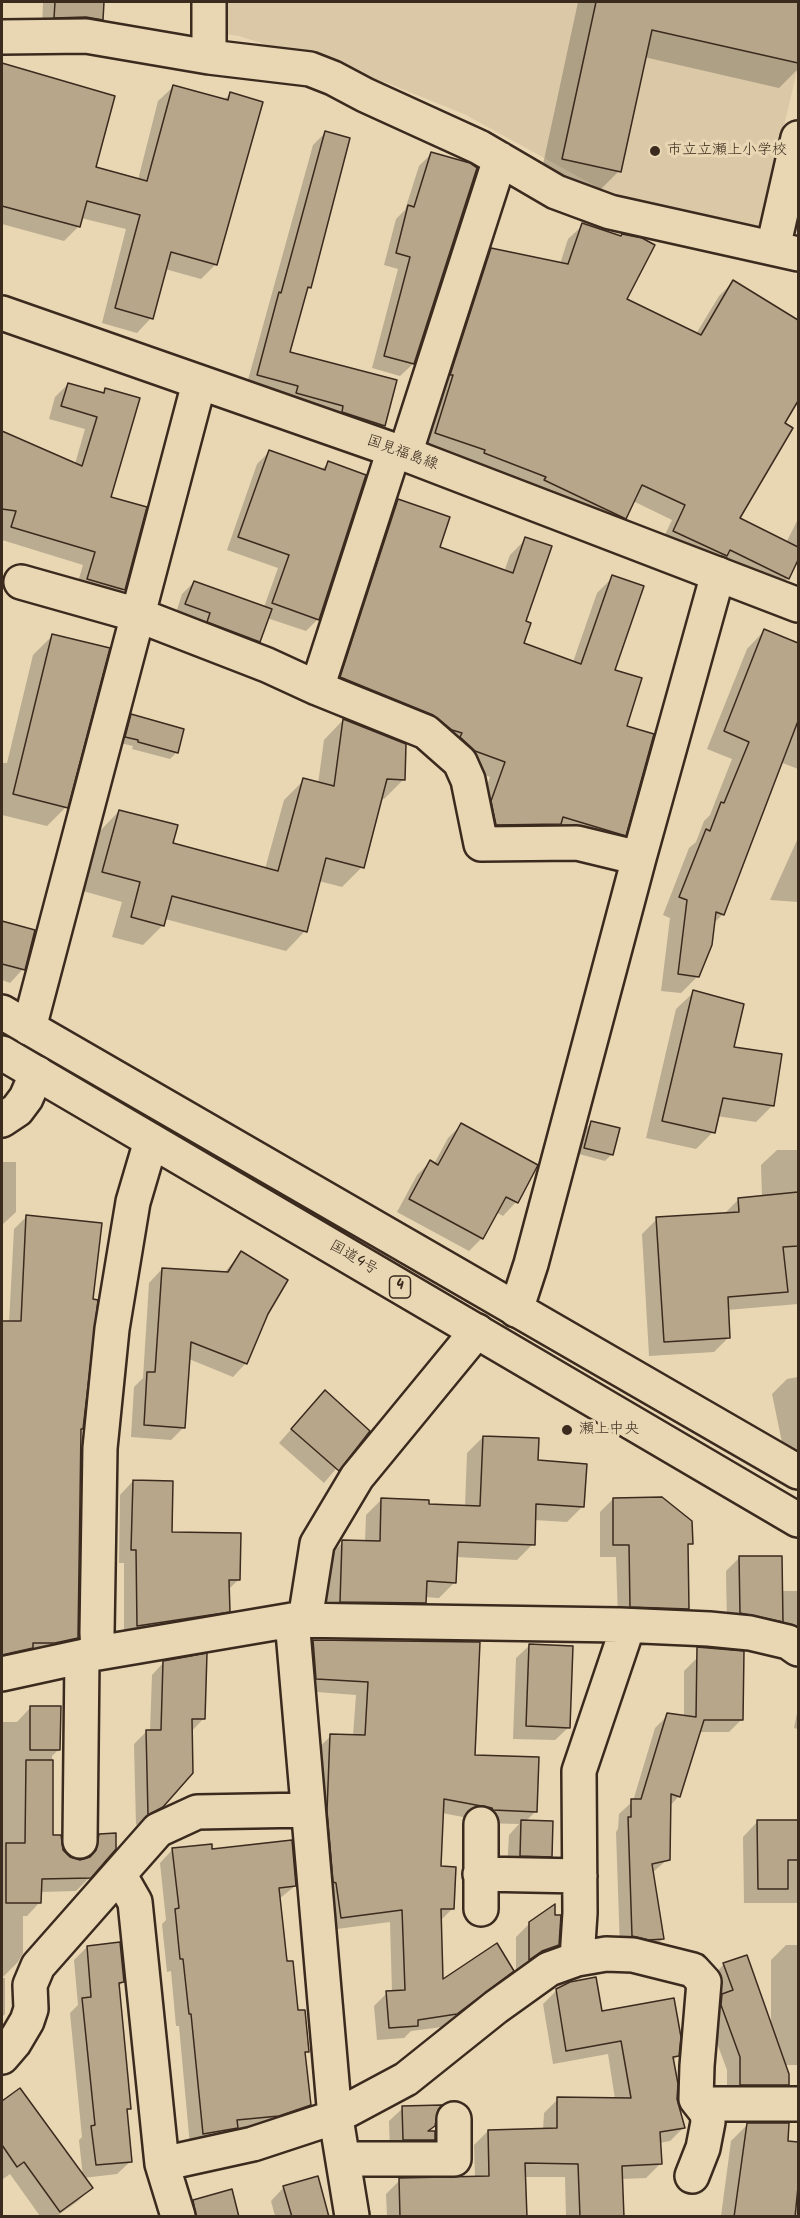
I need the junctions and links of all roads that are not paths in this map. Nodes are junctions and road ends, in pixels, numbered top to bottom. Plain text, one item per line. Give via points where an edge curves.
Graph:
1 (209, 2) edge
2 (2, 37) edge
3 (209, 57) junction
4 (798, 138) edge
5 (500, 159) junction
6 (786, 251) edge
7 (2, 313) edge
8 (199, 383) junction
9 (399, 452) junction
10 (718, 574) junction
11 (21, 582) dead end
12 (798, 605) edge
13 (138, 615) junction
14 (317, 688) junction
15 (639, 858) junction
16 (15, 1020) edge
17 (2, 1053) edge
18 (37, 1073) junction
19 (2, 1120) edge
20 (151, 1141) junction
21 (516, 1310) junction
22 (477, 1331) junction
23 (798, 1472) edge
24 (798, 1520) edge
25 (298, 1620) junction
26 (628, 1626) junction
27 (798, 1649) edge
28 (90, 1655) junction
29 (2, 1674) edge
30 (308, 1810) junction
31 (481, 1824) dead end
32 (80, 1841) dead end
33 (119, 1874) junction
34 (480, 1874) junction
35 (580, 1876) junction
36 (481, 1909) dead end
37 (578, 1959) junction
38 (2, 2057) edge
39 (700, 2104) junction
40 (798, 2104) edge
41 (335, 2117) junction
42 (454, 2119) dead end
43 (343, 2159) junction
44 (162, 2164) junction
45 (692, 2176) dead end
46 (178, 2217) edge
47 (352, 2217) edge

1 - 3 main road
2 - 3 main road via 86,36
3 - 5 main road via 310,69
4 - 6 main road
5 - 6 main road via 556,192 610,212
5 - 9 main road
7 - 8 main road, 国見福島線
8 - 9 main road, 国見福島線
8 - 13 main road
9 - 10 main road, 国見福島線
9 - 14 main road
10 - 12 main road, 国見福島線
10 - 15 main road
11 - 13 main road
13 - 14 main road
13 - 16 main road
14 - 15 main road via 426,732 460,762 468,780 481,844 577,843
15 - 21 main road
16 - 21 main road
17 - 18 main road, 国道4号 / 4
18 - 19 main road via 26,1098
18 - 20 main road, 国道4号 / 4
20 - 22 main road, 国道4号 / 4
20 - 28 main road via 133,1202 112,1329 100,1448 97,1633
21 - 23 main road
22 - 24 main road, 国道4号 / 4
22 - 25 main road via 357,1477 317,1544
25 - 26 main road
25 - 28 main road
25 - 30 main road
26 - 27 main road via 750,1633 788,1641
26 - 35 main road via 579,1771
28 - 29 main road
28 - 32 main road
30 - 33 main road via 197,1812 158,1830
30 - 41 main road
31 - 34 main road
33 - 38 main road via 38,1966 30,1985 27,2021
33 - 44 main road via 135,1902
34 - 35 main road
34 - 36 main road
35 - 37 main road
37 - 39 main road via 633,1955 693,1970 704,1982 696,2073 696,2099
37 - 41 main road via 549,1969 406,2079
39 - 40 main road
39 - 45 main road via 708,2122
41 - 43 main road
41 - 44 main road via 253,2144
42 - 43 main road via 454,2159
43 - 47 main road
44 - 46 main road

